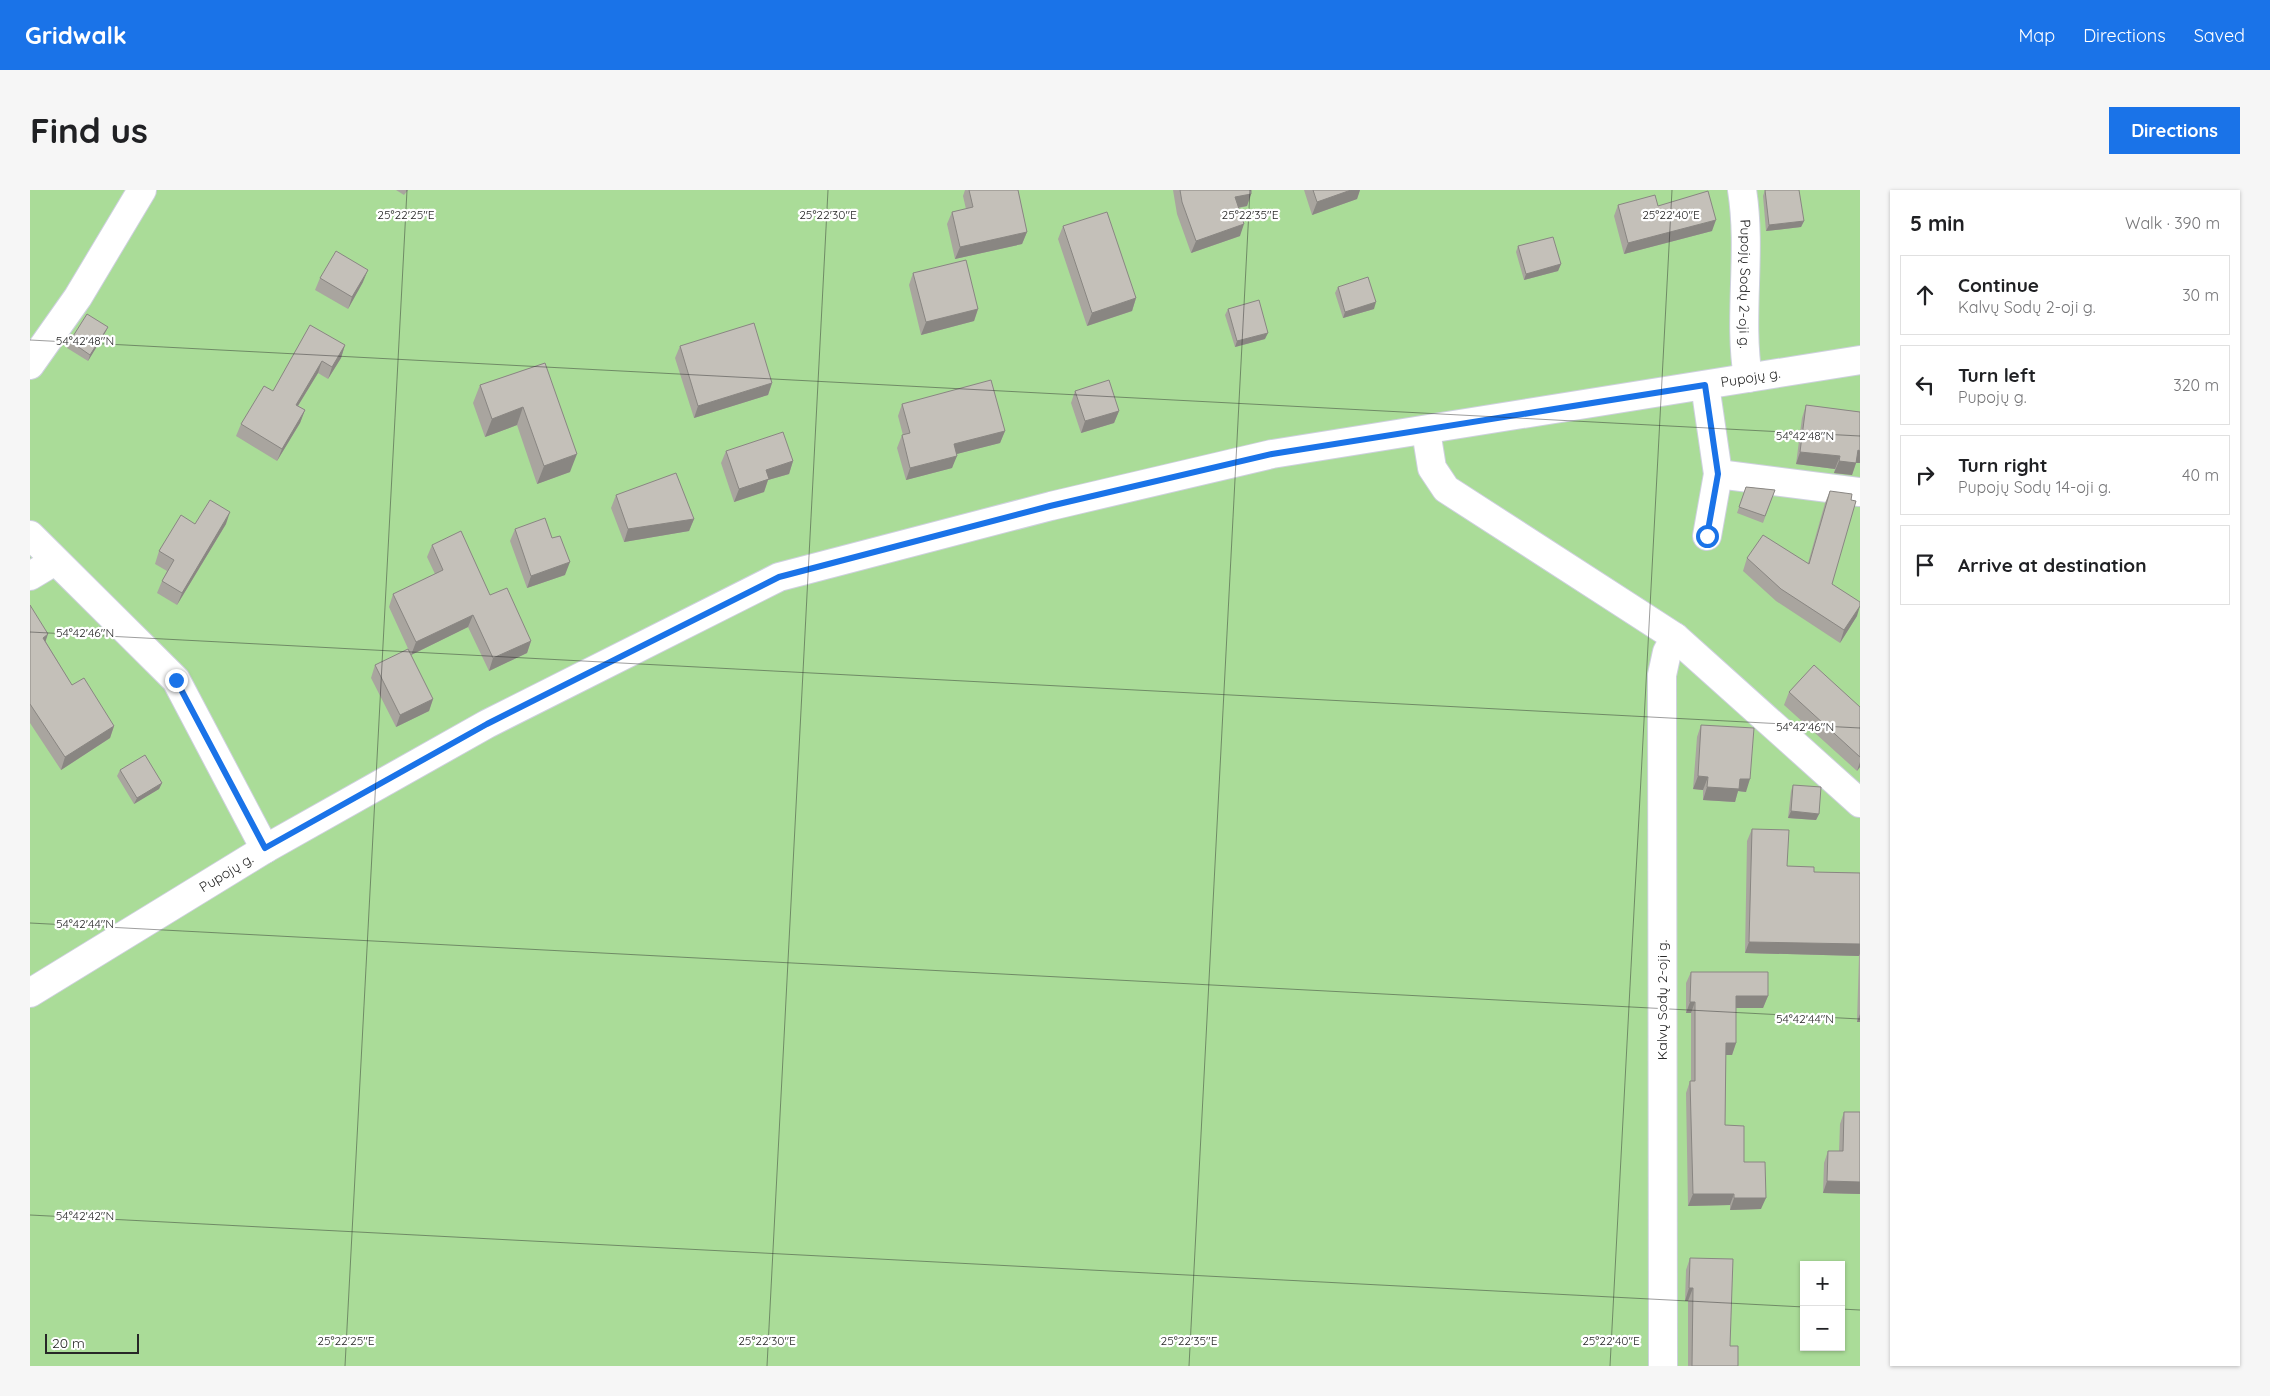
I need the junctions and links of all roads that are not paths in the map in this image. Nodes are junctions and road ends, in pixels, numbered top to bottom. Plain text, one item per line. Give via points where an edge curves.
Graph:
1 (142, 190) edge
2 (1742, 190) edge
3 (1860, 360) edge
4 (30, 365) edge
5 (1748, 378) junction
6 (1705, 385) junction
7 (1426, 431) junction
8 (1718, 474) junction
9 (1860, 492) edge
10 (30, 535) edge
11 (1707, 536) dead end
12 (54, 561) junction
13 (30, 576) edge
14 (1675, 637) junction
15 (1860, 803) edge
16 (265, 848) junction
17 (30, 993) edge
18 (1663, 1366) edge

1 - 4 street via 78,297
2 - 5 street, Pupojų Sodų 2-oji g. via 1746,286 1744,356
3 - 5 street, Pupojų g.
5 - 6 street, Pupojų g.
6 - 7 street, Pupojų g.
6 - 8 street
7 - 14 street via 1432,468 1446,489
7 - 16 street, Pupojų g. via 1272,454 1050,506 779,577 487,724
8 - 9 street
8 - 11 street
10 - 12 street
12 - 13 street
12 - 16 street via 176,680
14 - 15 street
14 - 18 street, Kalvų Sodų 2-oji g. via 1667,652 1662,675
16 - 17 street, Pupojų g.

